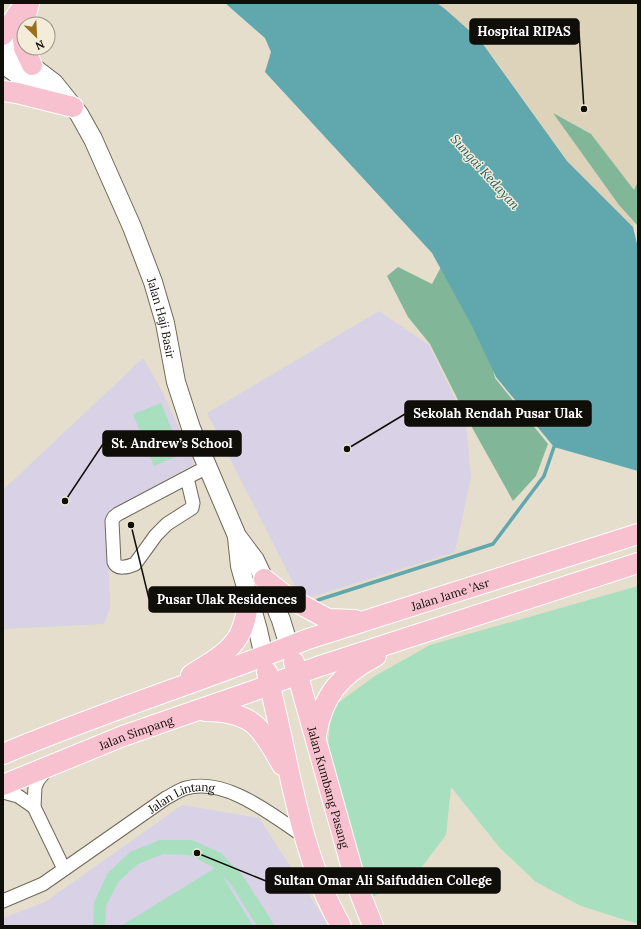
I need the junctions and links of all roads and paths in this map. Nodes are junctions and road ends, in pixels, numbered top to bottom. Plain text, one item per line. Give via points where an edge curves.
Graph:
1 (25, 3) edge
2 (29, 3) edge
3 (26, 16) edge
4 (3, 35) edge
5 (3, 44) edge
6 (16, 49) edge
7 (29, 56) edge
8 (3, 64) edge
9 (3, 91) edge
10 (73, 107) junction
11 (207, 467) junction
12 (186, 478) junction
13 (638, 534) edge
14 (237, 536) junction
15 (638, 563) edge
16 (264, 580) junction
17 (250, 598) junction
18 (410, 606) junction
19 (364, 621) junction
20 (419, 634) junction
21 (289, 646) junction
22 (264, 657) junction
23 (298, 675) junction
24 (270, 685) junction
25 (168, 691) junction
26 (195, 711) junction
27 (316, 738) junction
28 (3, 754) edge
29 (50, 765) junction
30 (291, 783) junction
31 (3, 785) edge
32 (3, 792) edge
33 (34, 807) junction
34 (305, 837) junction
35 (64, 869) junction
36 (3, 901) edge
37 (341, 926) edge
38 (373, 926) edge

1 - 4 main road
2 - 3 main road
5 - 6 main road, Jalan Haji Basir
7 - 10 main road, Jalan Haji Basir
8 - 10 main road, Jalan Haji Basir via 45,94
9 - 10 main road
10 - 11 main road, Jalan Haji Basir via 93,139 144,255 160,302 176,382
11 - 12 street
11 - 14 main road, Jalan Haji Basir
12 - 12 street via 114,517 112,521 115,566 135,564 167,524 192,508
13 - 18 main road, Jalan Jame 'Asr
14 - 16 main road, Jalan Haji Basir via 255,560
14 - 17 main road, Jalan Haji Basir via 240,566
15 - 20 main road
16 - 19 main road via 287,597 328,619
16 - 21 main road, Jalan Haji Basir
17 - 22 main road, Jalan Haji Basir
17 - 25 main road via 238,638 217,657
18 - 19 main road, Jalan Jame 'Asr
18 - 20 main road
19 - 21 main road, Jalan Jame 'Asr
20 - 23 main road
20 - 27 main road via 350,672 331,692 324,705 319,717
21 - 22 main road, Jalan Jame 'Asr
21 - 23 main road, Jalan Kumbang Pasang
22 - 24 main road
22 - 25 main road
23 - 24 main road
23 - 27 main road, Jalan Kumbang Pasang
24 - 26 main road, Jalan Simpang
24 - 30 main road
25 - 28 main road via 65,728
26 - 29 main road, Jalan Simpang via 122,736
26 - 30 main road via 219,711 248,720 261,731
27 - 38 main road, Jalan Kumbang Pasang via 356,883
29 - 31 main road, Jalan Simpang
29 - 33 street via 38,780
30 - 34 main road
32 - 33 street via 18,796
33 - 35 street
34 - 35 street, Jalan Lintang via 263,808 233,793 200,787 185,789 166,798
34 - 37 main road via 317,875
35 - 36 street, Jalan Lintang via 43,884

